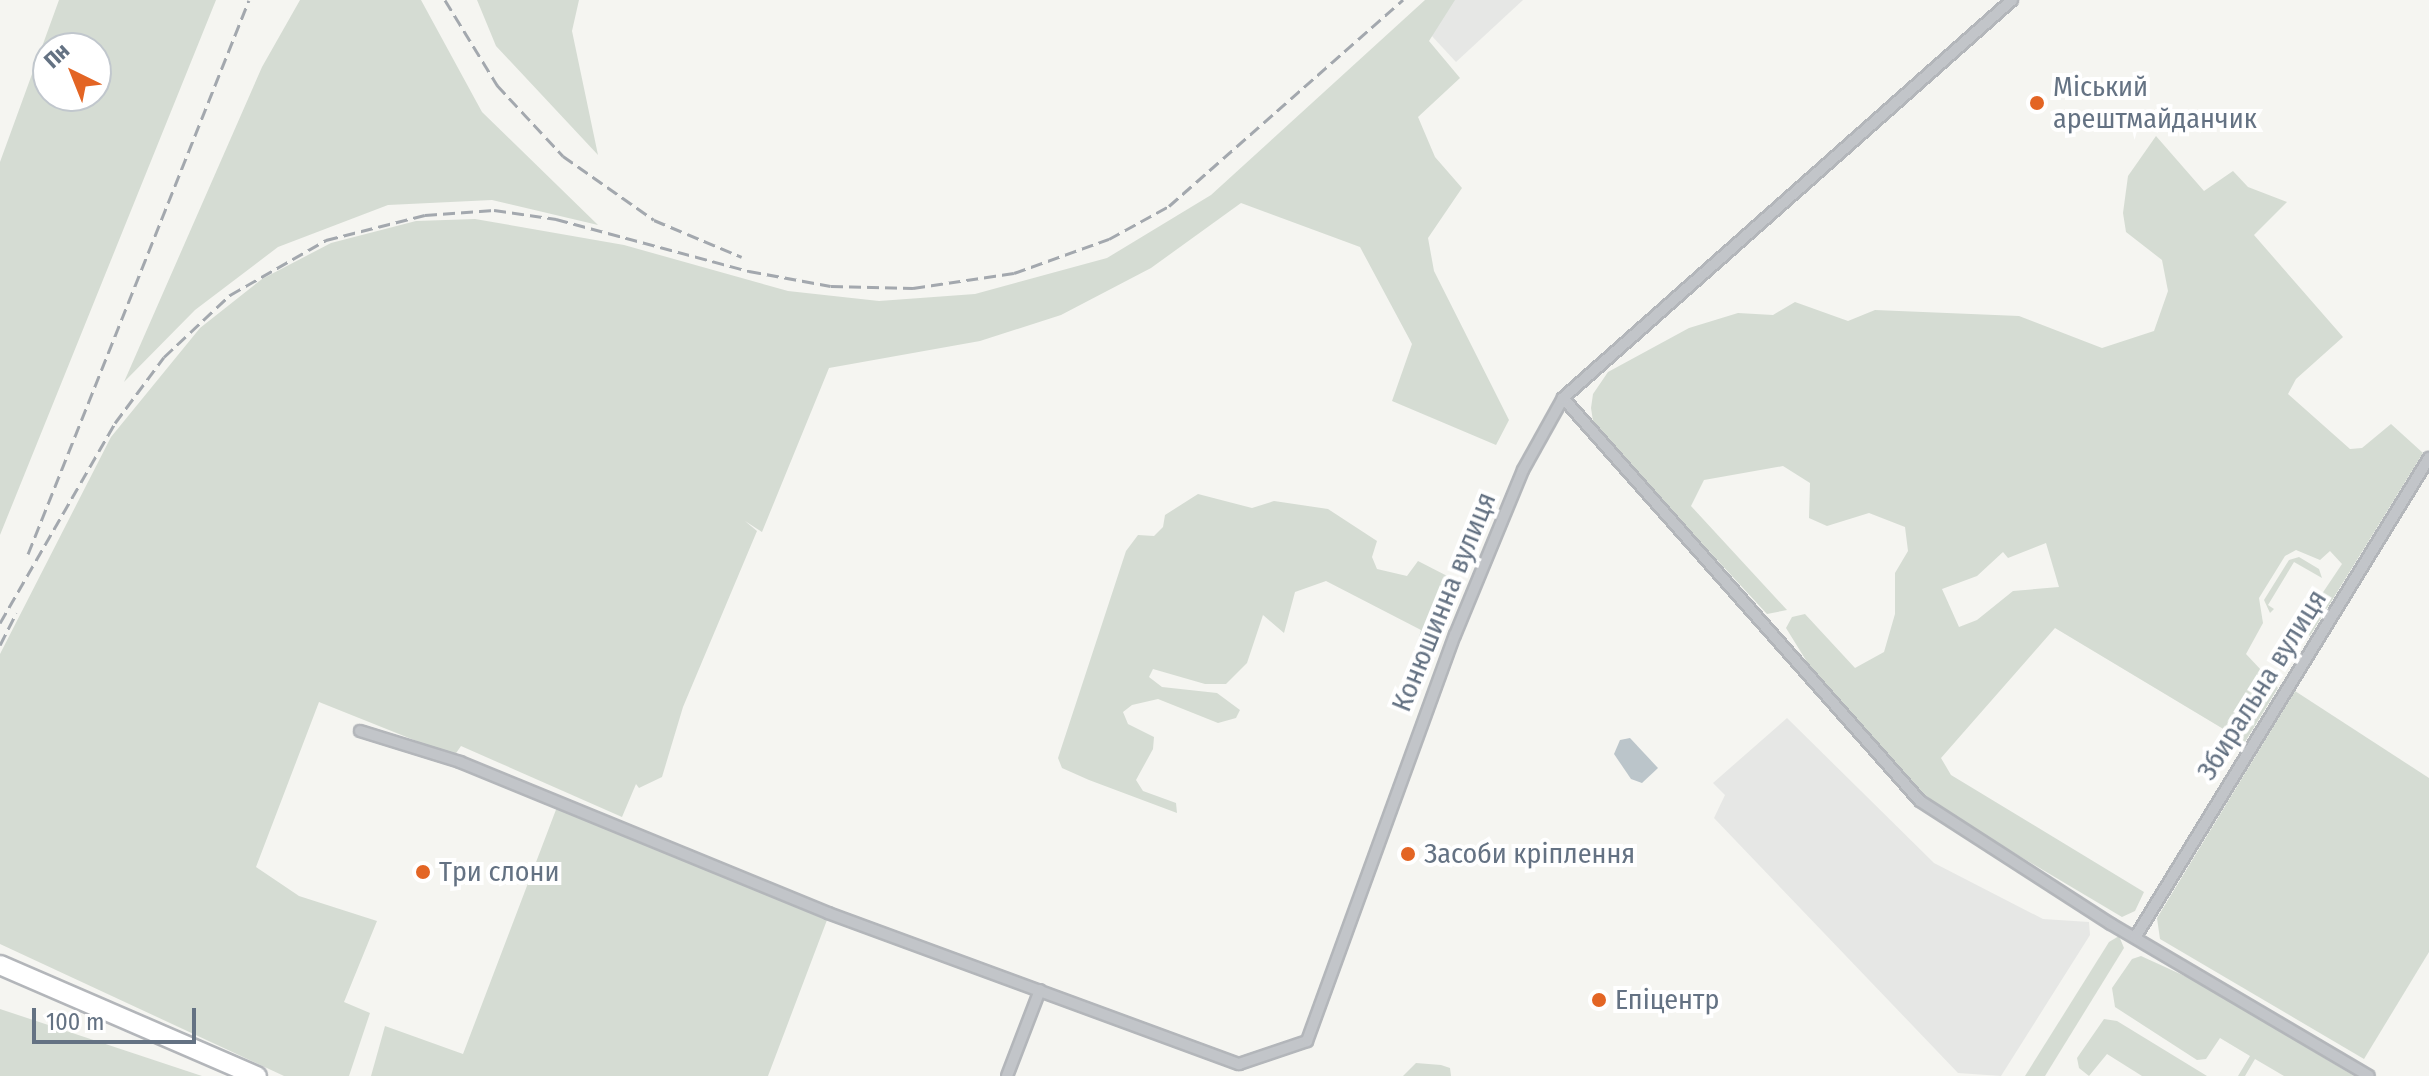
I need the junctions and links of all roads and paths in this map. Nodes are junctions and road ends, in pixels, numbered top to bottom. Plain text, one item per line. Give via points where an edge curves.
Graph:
1 (2012, 0) edge
2 (1563, 398) junction
3 (2429, 458) edge
4 (360, 731) dead end
5 (2136, 936) junction
6 (0, 965) edge
7 (1040, 990) junction
8 (257, 1076) edge
9 (1007, 1076) edge
10 (2369, 1076) edge

1 - 2 street, Конюшинна вулиця
2 - 5 street via 1920,801
2 - 7 street, Конюшинна вулиця via 1523,470 1455,635 1307,1041 1239,1064
3 - 5 street, Збиральна вулиця
4 - 7 street via 460,762 828,913
5 - 10 street
6 - 8 highway
7 - 9 street

